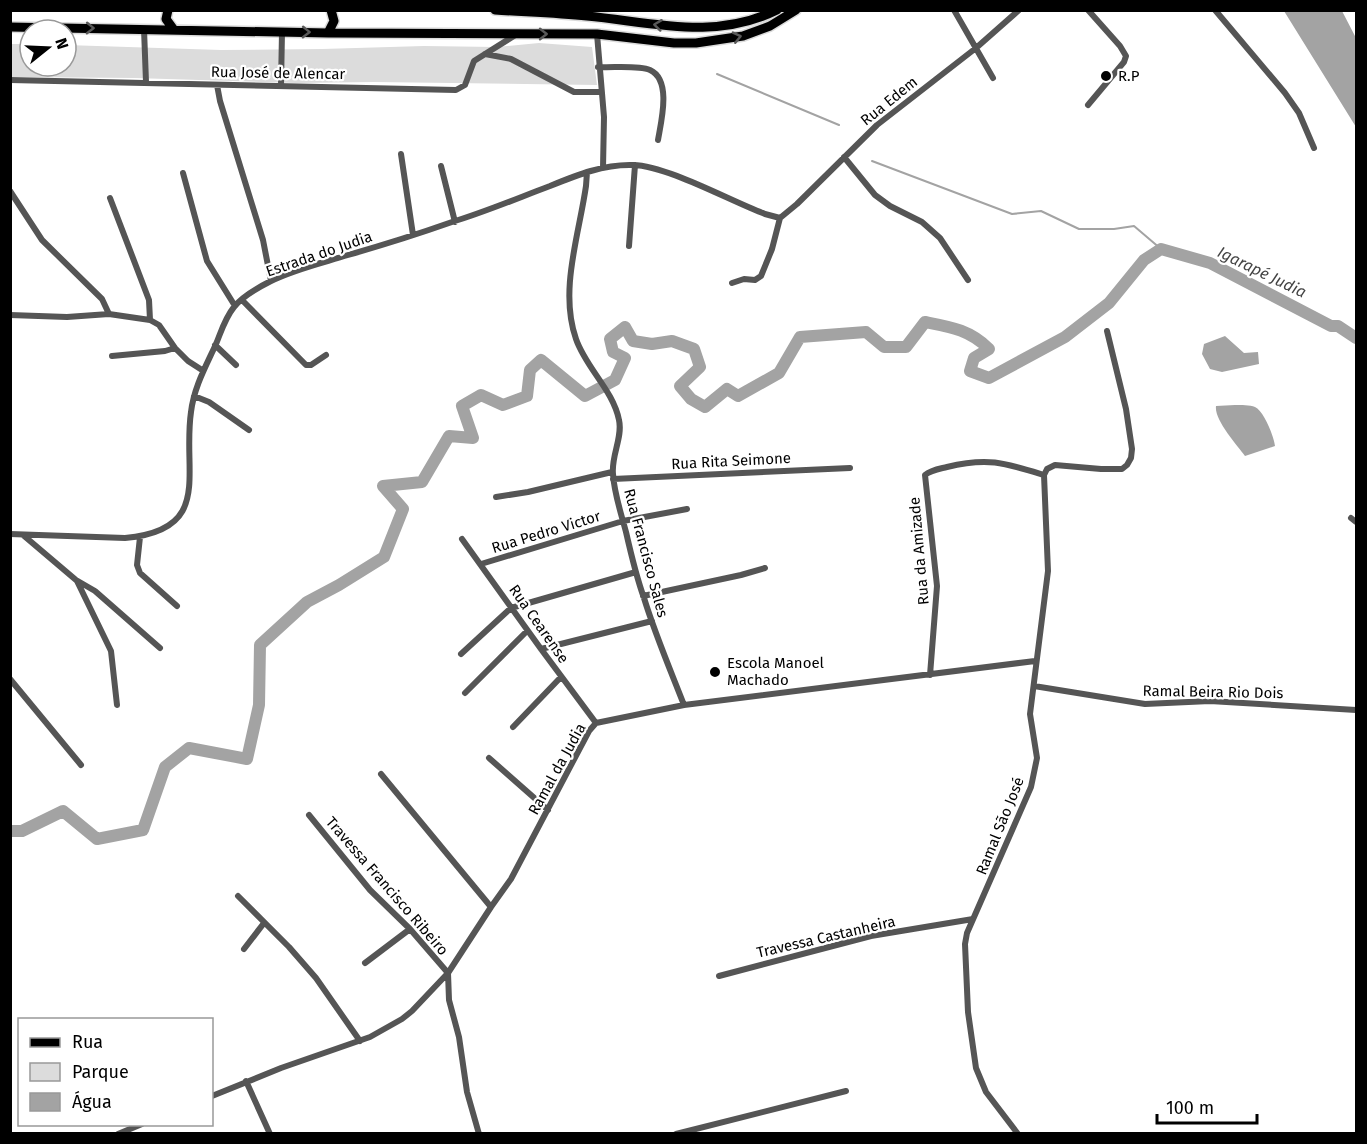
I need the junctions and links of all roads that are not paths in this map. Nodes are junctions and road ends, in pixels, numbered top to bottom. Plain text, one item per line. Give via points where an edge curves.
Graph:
1 (168, 10) edge
2 (331, 10) edge
3 (495, 10) edge
4 (777, 10) edge
5 (796, 10) edge
6 (954, 10) edge
7 (1019, 10) edge
8 (1088, 10) edge
9 (1215, 10) edge
10 (10, 27) edge
11 (144, 29) junction
12 (174, 30) junction
13 (282, 32) junction
14 (327, 33) junction
15 (518, 34) junction
16 (597, 34) junction
17 (976, 48) junction
18 (485, 54) junction
19 (598, 67) junction
20 (993, 78) dead end
21 (10, 80) edge
22 (146, 82) junction
23 (217, 85) junction
24 (281, 85) junction
25 (602, 92) junction
26 (1088, 105) dead end
27 (658, 140) dead end
28 (1314, 148) dead end
29 (401, 154) dead end
30 (843, 157) junction
31 (635, 165) junction
32 (441, 166) dead end
33 (603, 168) junction
34 (586, 172) junction
35 (183, 173) dead end
36 (10, 191) edge
37 (110, 198) dead end
38 (780, 218) junction
39 (455, 222) junction
40 (412, 235) junction
41 (629, 246) dead end
42 (968, 280) dead end
43 (271, 281) junction
44 (732, 283) dead end
45 (242, 300) junction
46 (234, 306) junction
47 (109, 314) junction
48 (10, 315) edge
49 (150, 320) junction
50 (1107, 331) dead end
51 (215, 345) junction
52 (175, 348) junction
53 (326, 355) dead end
54 (112, 356) dead end
55 (236, 365) dead end
56 (202, 370) junction
57 (194, 396) junction
58 (249, 430) dead end
59 (850, 468) dead end
60 (613, 475) junction
61 (1044, 475) junction
62 (496, 497) dead end
63 (687, 509) dead end
64 (623, 521) junction
65 (10, 534) edge
66 (23, 535) junction
67 (140, 537) junction
68 (462, 539) dead end
69 (481, 564) junction
70 (765, 568) dead end
71 (636, 572) junction
72 (76, 580) junction
73 (643, 596) junction
74 (177, 606) dead end
75 (511, 608) junction
76 (652, 621) junction
77 (527, 631) junction
78 (160, 648) dead end
79 (541, 650) junction
80 (461, 654) dead end
81 (1035, 662) junction
82 (930, 675) junction
83 (561, 677) junction
84 (10, 679) edge
85 (1034, 686) junction
86 (465, 693) dead end
87 (117, 705) dead end
88 (684, 705) junction
89 (1356, 710) edge
90 (596, 723) junction
91 (513, 727) dead end
92 (489, 758) dead end
93 (81, 765) dead end
94 (381, 774) dead end
95 (548, 810) junction
96 (309, 815) dead end
97 (238, 896) dead end
98 (491, 907) junction
99 (973, 919) junction
100 (264, 922) junction
101 (410, 929) junction
102 (244, 949) dead end
103 (365, 963) dead end
104 (448, 974) junction
105 (719, 976) dead end
106 (360, 1041) junction
107 (246, 1081) junction
108 (846, 1091) dead end
109 (213, 1096) edge
110 (139, 1126) edge
111 (118, 1134) edge
112 (270, 1134) edge
113 (479, 1134) edge
114 (676, 1134) edge
115 (1018, 1134) edge

1 - 12 main road via 166,20
2 - 14 main road via 334,21
4 -> 3 main road via 754,21 687,28
16 -> 5 main road via 674,42 714,41 755,32
6 - 17 street
7 - 17 street, Rua Edem
8 - 26 street via 1126,56
9 - 28 street via 1290,100
10 -> 11 main road
11 - 12 main road
11 - 22 street
12 - 13 main road
13 -> 14 main road
13 - 24 street
14 - 15 main road
15 -> 16 main road
15 - 18 street, Rua José de Alencar
16 - 19 street
17 - 20 street
17 - 30 street, Rua Edem via 877,125
18 - 24 street, Rua José de Alencar via 474,61 465,85 456,90
18 - 25 street via 511,59 574,92
19 - 25 street
19 - 27 street via 645,69 656,75 664,105
21 - 22 street, Rua José de Alencar
22 - 23 street, Rua José de Alencar
23 - 24 street, Rua José de Alencar
23 - 43 street via 263,240
25 - 33 street
29 - 40 street
30 - 38 street, Rua Edem
30 - 42 street via 875,195 922,222 940,238
31 - 33 street
31 - 38 street via 673,175
31 - 41 street
32 - 39 street
33 - 34 street
34 - 39 street, Estrada do Judia
34 - 60 street, Rua Francisco Sales via 570,304 576,338 613,404 620,425
35 - 46 street via 207,261
36 - 47 street via 42,240 102,299
37 - 49 street via 150,300
38 - 44 street via 761,276
39 - 40 street, Estrada do Judia
40 - 43 street, Estrada do Judia
43 - 45 street, Estrada do Judia
45 - 46 street, Estrada do Judia
45 - 53 street via 306,365
46 - 51 street, Estrada do Judia
47 - 48 street
47 - 49 street
49 - 52 street via 159,325
50 - 61 street via 1126,409 1131,458 1122,469 1061,465 1050,466
51 - 55 street
51 - 56 street, Estrada do Judia
52 - 54 street
52 - 56 street
56 - 57 street, Estrada do Judia
57 - 58 street
57 - 67 street, Estrada do Judia via 189,434 190,495 177,519 166,528
59 - 60 street, Rua Rita Seimone
60 - 62 street
60 - 64 street, Rua Francisco Sales
61 - 81 street, Ramal São José via 1048,571
61 - 82 street, Rua da Amizade via 987,460 927,473 937,586
63 - 64 street, Rua Pedro Victor
64 - 69 street, Rua Pedro Victor
64 - 71 street, Rua Francisco Sales
65 - 66 street, Estrada do Judia
66 - 67 street, Estrada do Judia
66 - 72 street
67 - 74 street via 140,573
68 - 69 street, Rua Cearense
69 - 75 street, Rua Cearense
70 - 73 street
71 - 73 street, Rua Francisco Sales
71 - 75 street
72 - 78 street via 95,591
72 - 87 street via 111,651
73 - 76 street, Rua Francisco Sales
75 - 77 street, Rua Cearense
75 - 80 street
76 - 79 street
76 - 88 street, Rua Francisco Sales
77 - 79 street, Rua Cearense
77 - 86 street
79 - 83 street, Rua Cearense
81 - 82 street, Ramal da Judia
81 - 85 street, Ramal São José
82 - 88 street, Ramal da Judia
83 - 90 street, Rua Cearense
83 - 91 street
84 - 93 street
85 - 89 street, Ramal Beira Rio Dois via 1145,704 1220,702
85 - 99 street, Ramal São José via 1030,714 1037,758 1031,787
88 - 90 street, Ramal da Judia
90 - 95 street, Ramal da Judia
92 - 95 street
94 - 98 street
95 - 98 street, Ramal da Judia via 511,879
96 - 101 street, Travessa Francisco Ribeiro via 370,890
97 - 100 street
98 - 104 street, Ramal da Judia
99 - 105 street, Travessa Castanheira via 871,936
99 - 115 street, Ramal São José via 965,956 976,1068 986,1092
100 - 102 street
100 - 106 street via 316,978
101 - 103 street
101 - 104 street, Travessa Francisco Ribeiro
104 - 106 street, Ramal da Judia via 402,1019
104 - 113 street via 449,1000
106 - 107 street, Ramal da Judia
107 - 109 street, Ramal da Judia
107 - 112 street
108 - 114 street
110 - 111 street

